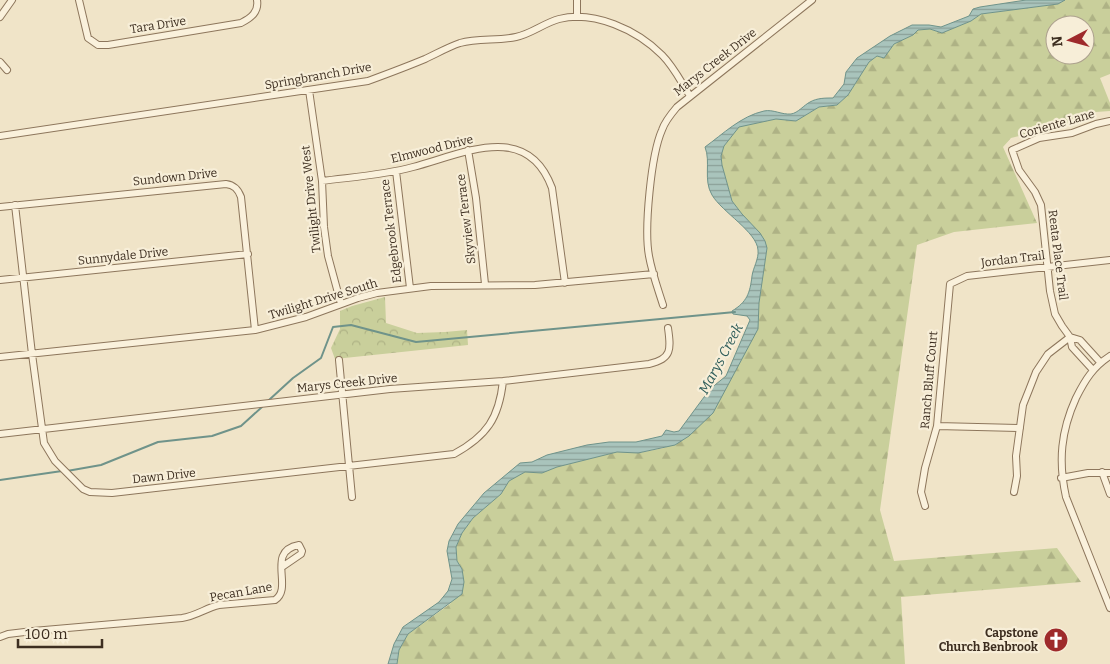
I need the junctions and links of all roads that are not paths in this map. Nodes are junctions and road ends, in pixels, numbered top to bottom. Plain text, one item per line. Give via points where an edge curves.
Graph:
1 (12, 0) edge
2 (79, 0) edge
3 (257, 0) edge
4 (577, 0) edge
5 (812, 0) edge
6 (0, 17) edge
7 (578, 17) junction
8 (0, 62) edge
9 (7, 70) dead end
10 (309, 90) junction
11 (690, 96) junction
12 (1110, 121) edge
13 (0, 136) edge
14 (468, 150) junction
15 (1012, 150) joint
16 (396, 171) junction
17 (322, 181) junction
18 (15, 205) junction
19 (0, 207) edge
20 (248, 254) junction
21 (1110, 260) edge
22 (1048, 266) junction
23 (654, 274) junction
24 (23, 278) junction
25 (0, 280) edge
26 (565, 283) junction
27 (485, 284) junction
28 (950, 284) joint
29 (410, 288) junction
30 (340, 304) junction
31 (663, 305) dead end
32 (668, 328) dead end
33 (255, 330) junction
34 (1070, 336) junction
35 (32, 354) junction
36 (1110, 356) edge
37 (0, 357) edge
38 (339, 360) dead end
39 (1100, 362) junction
40 (1093, 370) junction
41 (503, 381) junction
42 (342, 396) junction
43 (938, 426) junction
44 (1020, 428) junction
45 (42, 429) junction
46 (0, 434) edge
47 (349, 466) junction
48 (1102, 472) junction
49 (1110, 473) edge
50 (1061, 478) junction
51 (1014, 492) dead end
52 (1110, 494) edge
53 (352, 497) dead end
54 (924, 506) dead end
55 (282, 567) dead end
56 (1110, 608) edge
57 (0, 637) edge

1 - 6 street
2 - 3 street, Tara Drive via 88,38 98,45 241,23 256,10
4 - 7 street
5 - 11 street, Marys Creek Drive
7 - 10 street, Springbranch Drive via 557,20 515,37 460,43 368,80
7 - 11 street, Springbranch Drive via 612,24 649,43 674,69
8 - 9 street
10 - 13 street, Springbranch Drive
10 - 17 street, Twilight Drive West
11 - 23 street, Marys Creek Drive via 668,118 656,150 648,233
12 - 15 street, Coriente Lane via 1072,133 1040,138
14 - 16 street, Elmwood Drive
14 - 26 street, Elmwood Drive via 505,146 525,153 540,164 552,188
14 - 27 street, Skyview Terrace
15 - 22 street, Reata Place Trail via 1019,170 1041,205
16 - 17 street, Elmwood Drive
16 - 29 street, Edgebrook Terrace
17 - 30 street, Twilight Drive West via 325,237
18 - 19 street, Sundown Drive
18 - 20 street, Sundown Drive via 226,184 236,188 241,197
18 - 24 street, Dawn Drive
20 - 24 street, Sunnydale Drive
20 - 33 street, Sundown Drive
21 - 22 street, Jordan Trail
22 - 28 street, Jordan Trail via 967,276
22 - 34 street, Reata Place Trail via 1054,309
23 - 26 street, Twilight Drive South
23 - 31 street, Marys Creek Drive
24 - 25 street, Sunnydale Drive
24 - 35 street, Dawn Drive
26 - 27 street, Twilight Drive South
27 - 29 street, Twilight Drive South
28 - 43 street, Ranch Bluff Court
29 - 30 street, Twilight Drive South
30 - 33 street, Twilight Drive South
32 - 41 street, Marys Creek Drive via 669,348 661,361
33 - 35 street, Twilight Drive South
34 - 39 street, Reata Place Trail via 1080,340
34 - 40 street, Reata Place Trail via 1072,347
34 - 44 street via 1048,354 1036,372 1023,405
35 - 37 street, Twilight Drive South
35 - 45 street, Dawn Drive
36 - 39 street
38 - 42 street
39 - 40 street
40 - 50 street via 1068,415 1061,454
41 - 42 street, Marys Creek Drive via 390,389
41 - 47 street, Dawn Drive via 498,411 493,420 464,449 447,456
42 - 45 street, Marys Creek Drive
42 - 47 street
43 - 44 street
43 - 54 street, Ranch Bluff Court via 922,481
44 - 51 street
45 - 46 street, Marys Creek Drive
45 - 47 street, Dawn Drive via 47,449 62,467 83,489 96,492 112,493
47 - 53 street
48 - 49 street
48 - 50 street
48 - 52 street
50 - 56 street via 1078,532
55 - 57 street, Pecan Lane via 282,592 275,600 219,606 182,618 33,631

